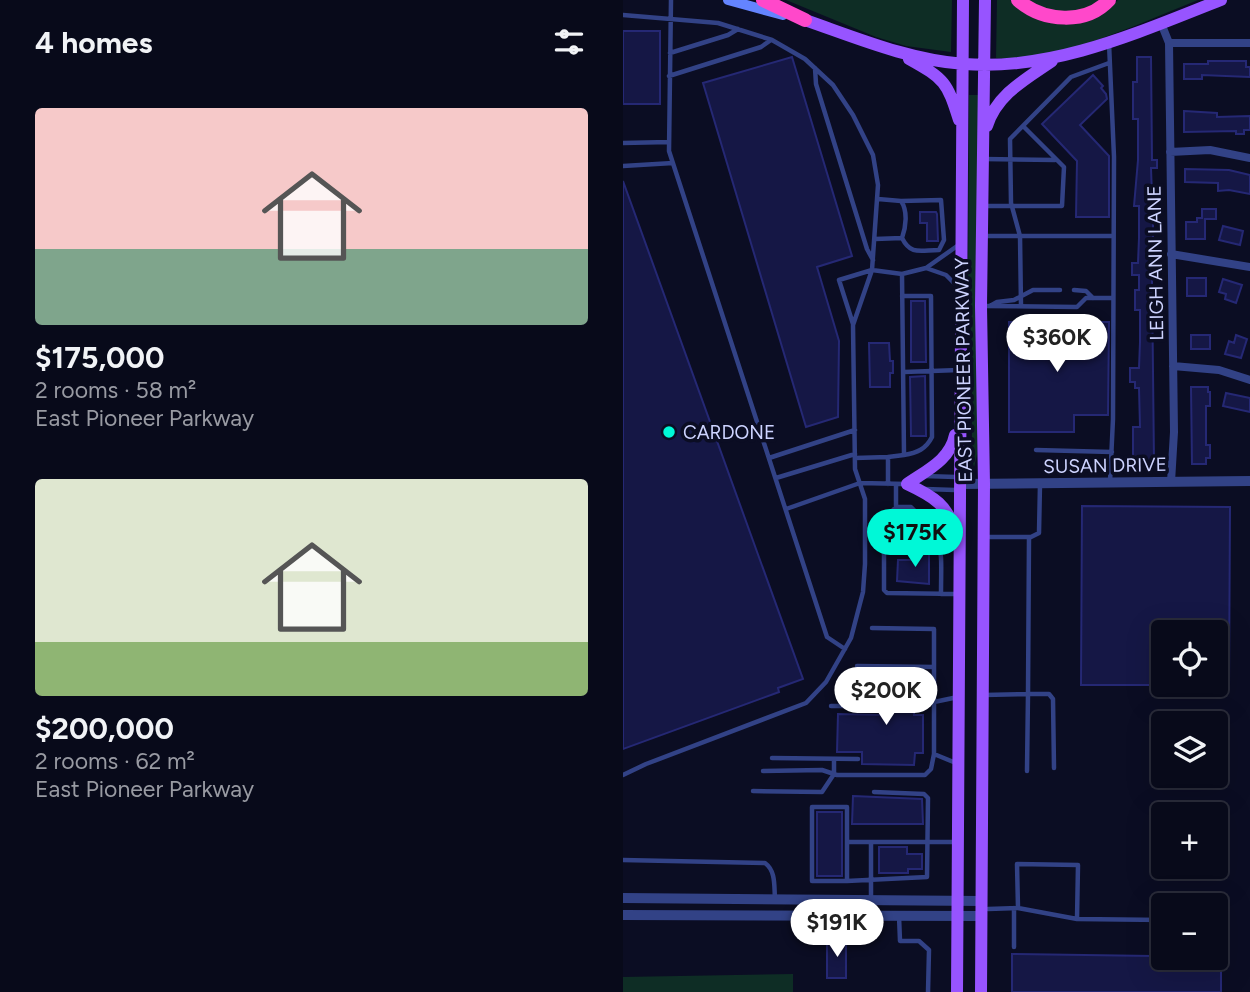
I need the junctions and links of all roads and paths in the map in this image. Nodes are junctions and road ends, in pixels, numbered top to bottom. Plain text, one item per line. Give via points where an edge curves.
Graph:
1 (671, 0) edge
2 (728, 0) edge
3 (763, 0) edge
4 (963, 0) edge
5 (985, 0) edge
6 (1018, 0) edge
7 (1109, 0) edge
8 (1221, 0) edge
9 (623, 15) edge
10 (670, 18) junction
11 (805, 20) junction
12 (1161, 23) junction
13 (739, 29) junction
14 (772, 40) junction
15 (1109, 41) junction
16 (1169, 43) junction
17 (1250, 43) edge
18 (897, 51) junction
19 (670, 53) junction
20 (1056, 58) junction
21 (1109, 63) junction
22 (963, 64) junction
23 (984, 65) junction
24 (815, 68) junction
25 (669, 76) junction
26 (1022, 126) junction
27 (962, 129) junction
28 (983, 136) junction
29 (669, 142) junction
30 (623, 143) edge
31 (1170, 152) junction
32 (1250, 158) edge
33 (982, 159) junction
34 (1010, 160) junction
35 (1056, 160) junction
36 (673, 163) junction
37 (623, 166) edge
38 (878, 199) junction
39 (901, 201) junction
40 (982, 206) junction
41 (1012, 206) junction
42 (982, 236) junction
43 (1020, 236) junction
44 (1113, 236) junction
45 (902, 238) junction
46 (875, 239) junction
47 (961, 244) junction
48 (1171, 254) junction
49 (873, 260) junction
50 (1250, 267) edge
51 (926, 268) junction
52 (872, 270) junction
53 (902, 274) junction
54 (1060, 290) dead end
55 (1075, 290) dead end
56 (961, 291) junction
57 (1021, 295) junction
58 (902, 296) junction
59 (1093, 298) junction
60 (1112, 298) junction
61 (985, 306) junction
62 (1021, 306) junction
63 (853, 324) junction
64 (1173, 366) junction
65 (961, 369) junction
66 (931, 371) junction
67 (904, 372) junction
68 (1250, 380) edge
69 (961, 403) junction
70 (855, 430) junction
71 (1036, 450) dead end
72 (1112, 452) junction
73 (904, 455) junction
74 (855, 456) junction
75 (888, 457) junction
76 (769, 458) junction
77 (776, 478) junction
78 (1250, 481) edge
79 (1109, 482) junction
80 (1171, 482) junction
81 (1040, 483) junction
82 (860, 484) junction
83 (888, 484) junction
84 (902, 484) junction
85 (960, 484) junction
86 (984, 484) junction
87 (896, 507) junction
88 (786, 509) junction
89 (983, 537) junction
90 (1029, 537) junction
91 (893, 540) junction
92 (938, 540) junction
93 (960, 542) junction
94 (941, 594) junction
95 (960, 594) junction
96 (871, 628) dead end
97 (845, 649) junction
98 (857, 667) dead end
99 (880, 667) junction
100 (934, 667) junction
101 (1028, 694) junction
102 (982, 695) junction
103 (959, 697) junction
104 (934, 702) junction
105 (831, 706) dead end
106 (933, 754) junction
107 (772, 758) dead end
108 (834, 759) junction
109 (858, 759) dead end
110 (958, 763) junction
111 (1054, 768) dead end
112 (763, 771) dead end
113 (1027, 771) dead end
114 (834, 774) junction
115 (623, 775) edge
116 (753, 791) dead end
117 (874, 792) dead end
118 (847, 842) junction
119 (871, 842) junction
120 (928, 842) junction
121 (958, 842) junction
122 (623, 860) edge
123 (870, 878) junction
124 (847, 881) junction
125 (623, 898) edge
126 (775, 899) junction
127 (808, 899) junction
128 (871, 899) junction
129 (958, 901) junction
130 (1016, 908) junction
131 (983, 909) junction
132 (623, 915) edge
133 (808, 916) junction
134 (899, 916) junction
135 (958, 916) junction
136 (1077, 919) junction
137 (1151, 919) edge
138 (1014, 947) dead end
139 (928, 992) edge
140 (957, 992) edge
141 (981, 992) edge

1 - 10 lane
2 - 11 main road
3 - 11 highway
4 - 22 main road, EAST PIONEER PARKWAY
5 - 23 main road, EAST PIONEER PARKWAY
6 - 7 highway via 1047,16 1067,18 1098,10
8 - 12 main road
9 - 10 lane
10 - 13 lane
10 - 19 lane
11 - 18 main road
12 - 15 main road
12 - 16 street
13 - 14 lane
13 - 19 lane
14 - 24 lane
14 - 25 lane
15 - 20 main road
15 - 21 lane
16 - 17 street
16 - 31 street, LEIGH ANN LANE
18 - 22 main road
18 - 27 main road via 944,83
19 - 25 lane
20 - 23 main road
20 - 28 main road via 1002,98 993,108
21 - 26 lane via 1070,77
21 - 44 lane
22 - 23 main road
22 - 27 main road, EAST PIONEER PARKWAY
23 - 28 main road, EAST PIONEER PARKWAY
24 - 38 lane via 853,115 873,155
24 - 49 lane
25 - 29 lane
26 - 34 lane via 1010,139
26 - 35 lane
27 - 47 main road, EAST PIONEER PARKWAY
28 - 33 main road, EAST PIONEER PARKWAY
29 - 30 lane
29 - 36 lane
31 - 32 street via 1210,150
31 - 48 street, LEIGH ANN LANE
33 - 34 lane
33 - 40 main road, EAST PIONEER PARKWAY
34 - 35 lane
34 - 41 lane
35 - 41 lane via 1063,167 1062,206
36 - 37 lane
36 - 76 lane
38 - 39 lane
38 - 46 lane
39 - 45 lane via 905,207
39 - 45 lane via 941,200 944,240 939,250 912,251
40 - 41 lane
40 - 42 main road, EAST PIONEER PARKWAY
41 - 43 lane
42 - 43 lane
42 - 61 main road, EAST PIONEER PARKWAY
43 - 44 lane
43 - 57 lane
44 - 60 lane
45 - 46 lane
46 - 49 lane
47 - 51 lane
47 - 56 main road, EAST PIONEER PARKWAY
48 - 50 street
48 - 64 street, LEIGH ANN LANE
49 - 52 lane
51 - 53 lane
51 - 56 lane via 946,275
52 - 53 lane
52 - 63 lane
52 - 63 lane via 839,280
53 - 58 lane
54 - 57 lane
55 - 59 lane via 1086,291
56 - 65 main road, EAST PIONEER PARKWAY
57 - 61 lane
57 - 62 lane
58 - 66 lane via 931,296
58 - 67 lane
59 - 60 lane
59 - 62 lane via 1077,307
60 - 72 lane
61 - 62 lane
61 - 86 main road, EAST PIONEER PARKWAY
63 - 70 lane
64 - 68 street via 1219,370
64 - 80 street, LEIGH ANN LANE
65 - 66 lane
65 - 69 main road, EAST PIONEER PARKWAY
66 - 67 lane
66 - 73 lane via 932,437 921,450
67 - 73 lane
69 - 84 main road via 953,447 938,464
69 - 85 main road, EAST PIONEER PARKWAY
70 - 74 lane
70 - 76 lane
71 - 72 lane
72 - 79 lane
73 - 75 lane
74 - 75 lane
74 - 77 lane
74 - 82 lane
75 - 83 lane
76 - 77 lane
77 - 88 lane
78 - 80 street, SUSAN DRIVE
79 - 80 street, SUSAN DRIVE
79 - 81 street, SUSAN DRIVE
81 - 86 street, SUSAN DRIVE
81 - 90 lane via 1039,533
82 - 83 lane
82 - 88 lane
82 - 97 lane via 865,499 863,592
83 - 84 lane
84 - 85 lane via 955,490
84 - 85 lane via 923,476 956,476
84 - 87 lane
84 - 93 main road via 943,505
85 - 86 street, SUSAN DRIVE
85 - 93 main road, EAST PIONEER PARKWAY
86 - 89 main road, EAST PIONEER PARKWAY
87 - 91 lane
87 - 92 lane via 911,507
88 - 97 lane via 827,637
89 - 90 lane
89 - 102 main road, EAST PIONEER PARKWAY
90 - 101 lane
91 - 92 lane
91 - 94 lane via 884,552 884,590
92 - 94 lane
93 - 95 main road, EAST PIONEER PARKWAY
94 - 95 lane
95 - 103 main road, EAST PIONEER PARKWAY
96 - 100 lane via 934,629
97 - 115 lane via 826,682 806,703
98 - 99 lane
99 - 100 lane
99 - 105 lane via 880,704
100 - 104 lane
101 - 102 lane
101 - 111 lane via 1049,694 1053,699
101 - 113 lane
102 - 131 main road, EAST PIONEER PARKWAY
103 - 104 lane
103 - 110 main road, EAST PIONEER PARKWAY
104 - 106 lane
106 - 110 lane
106 - 114 lane via 925,775
107 - 108 lane
108 - 109 lane
108 - 114 lane
110 - 121 main road, EAST PIONEER PARKWAY
112 - 114 lane
114 - 116 lane via 822,792
117 - 120 lane via 924,794 928,798
118 - 119 lane
118 - 124 lane
118 - 124 lane via 847,807 812,807 812,881
119 - 120 lane
119 - 123 lane
120 - 121 lane
120 - 123 lane via 927,877
121 - 129 main road, EAST PIONEER PARKWAY
122 - 126 lane via 765,863 773,874
123 - 124 lane
123 - 128 lane
125 - 126 street
126 - 127 street
127 - 128 street
127 - 133 street
128 - 129 street
129 - 131 street
129 - 135 main road, EAST PIONEER PARKWAY
130 - 131 lane
130 - 136 lane
130 - 136 lane via 1017,864 1078,865
130 - 138 lane
131 - 135 street
131 - 141 main road, EAST PIONEER PARKWAY
132 - 133 street
133 - 134 street
134 - 135 street
134 - 139 lane via 900,940 919,941 929,950
135 - 140 main road, EAST PIONEER PARKWAY
136 - 137 lane

